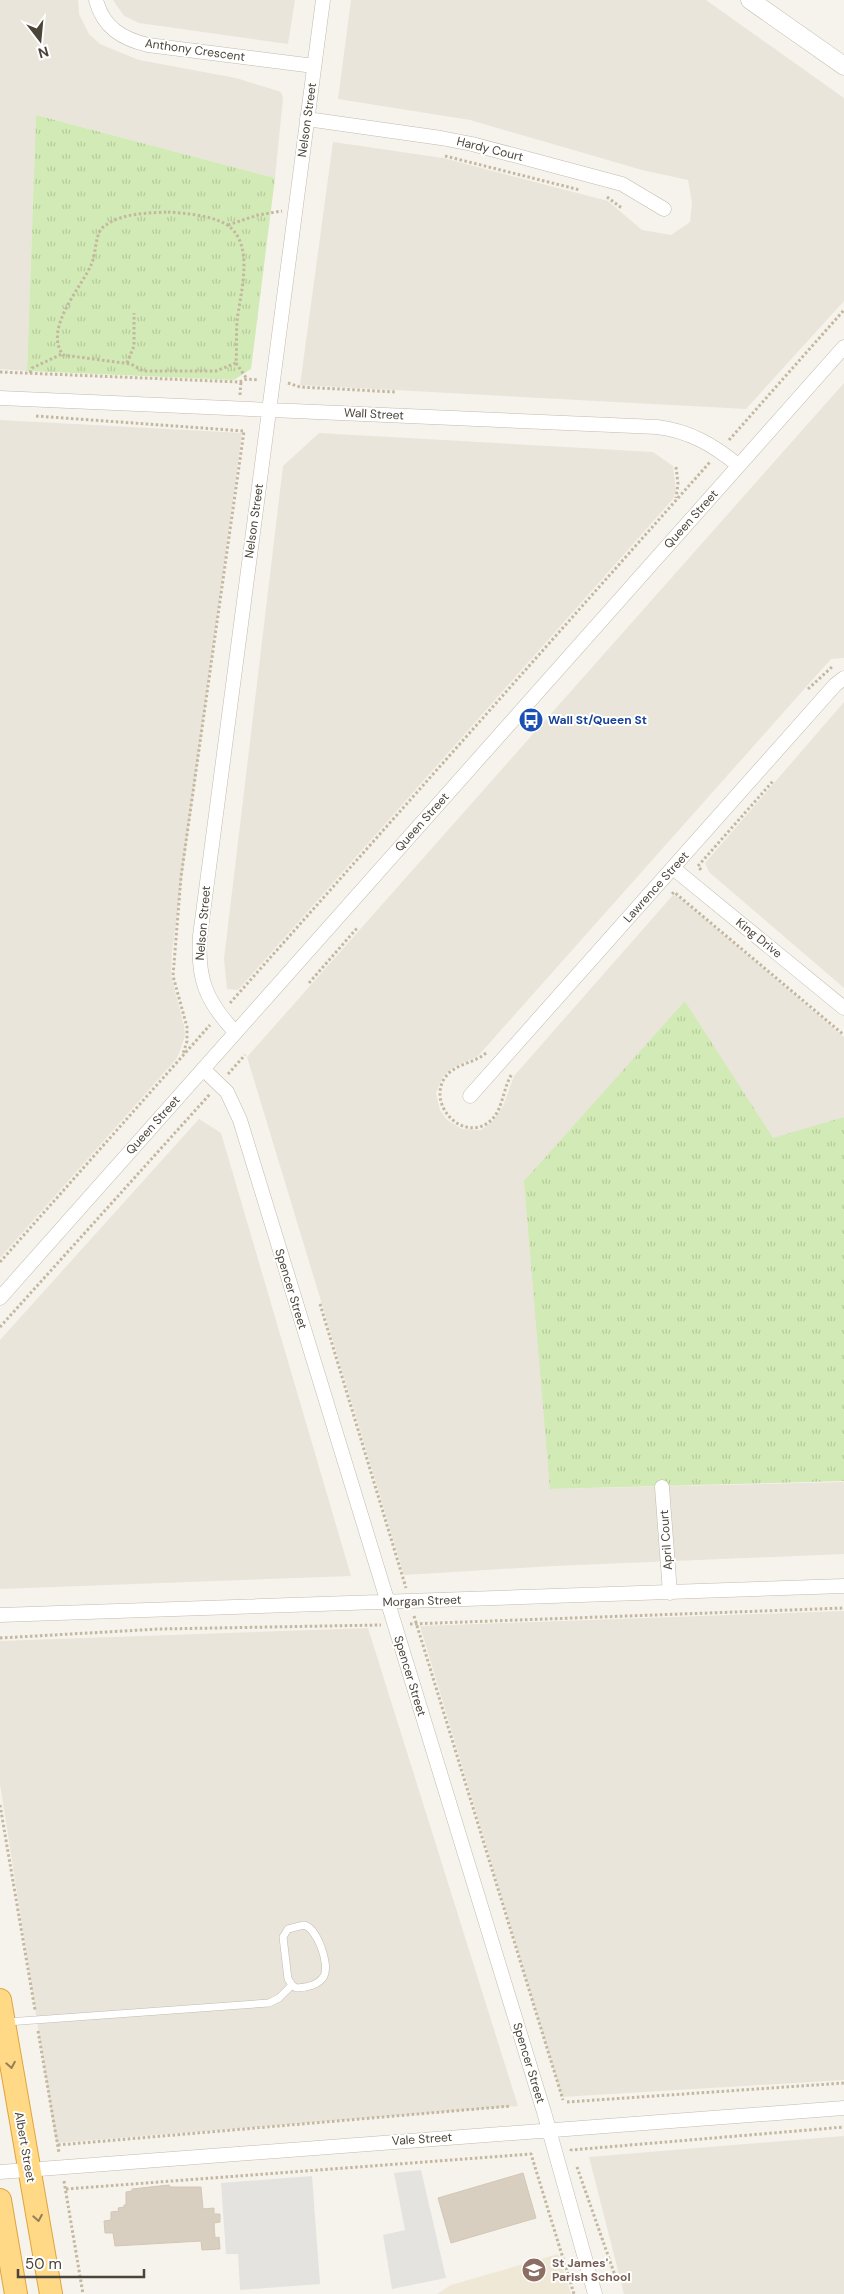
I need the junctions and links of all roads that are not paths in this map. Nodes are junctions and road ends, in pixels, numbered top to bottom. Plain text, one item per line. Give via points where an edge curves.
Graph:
1 (96, 0) edge
2 (323, 0) edge
3 (750, 0) edge
4 (314, 66) junction
5 (844, 66) edge
6 (307, 119) junction
7 (664, 209) dead end
8 (844, 347) edge
9 (0, 398) edge
10 (268, 409) junction
11 (738, 465) junction
12 (844, 678) edge
13 (673, 868) junction
14 (844, 1008) edge
15 (235, 1032) junction
16 (203, 1069) junction
17 (470, 1096) dead end
18 (0, 1298) edge
19 (662, 1487) dead end
20 (844, 1586) edge
21 (670, 1593) junction
22 (387, 1602) junction
23 (0, 1615) edge
24 (292, 1986) junction
25 (0, 2000) edge
26 (4, 2022) junction
27 (844, 2108) edge
28 (550, 2129) junction
29 (29, 2170) junction
30 (0, 2172) edge
31 (0, 2200) edge
32 (16, 2294) edge
33 (51, 2294) edge
34 (595, 2294) edge

1 - 4 street, Anthony Crescent via 107,23 133,41
2 - 4 street, Nelson Street
3 - 5 street
4 - 6 street, Nelson Street
6 - 7 street, Hardy Court via 472,144 622,184
6 - 10 street, Nelson Street
8 - 11 street, Queen Street
9 - 10 street, Wall Street
10 - 11 street, Wall Street via 658,427 686,432 720,450
10 - 15 street, Nelson Street via 199,944 206,991 219,1015
11 - 15 street, Queen Street
12 - 13 street, Lawrence Street
13 - 14 street, King Drive
13 - 17 street, Lawrence Street
15 - 16 street, Queen Street
16 - 18 street, Queen Street
16 - 22 street, Spencer Street via 230,1097 240,1120
19 - 21 street, April Court
20 - 21 street, Morgan Street
21 - 22 street, Morgan Street
22 - 23 street, Morgan Street
22 - 28 street, Spencer Street
24 - 24 lane via 287,1973 283,1935 288,1929 306,1925 316,1935 325,1961 325,1972 315,1983 298,1988
24 - 26 lane via 269,2003
25 - 26 highway, Albert Street
26 -> 29 highway, Albert Street
27 - 28 street, Vale Street
28 - 29 street, Vale Street
28 - 34 street, Spencer Street
29 - 30 street, Vale Street
29 -> 33 highway, Albert Street
31 - 32 highway

